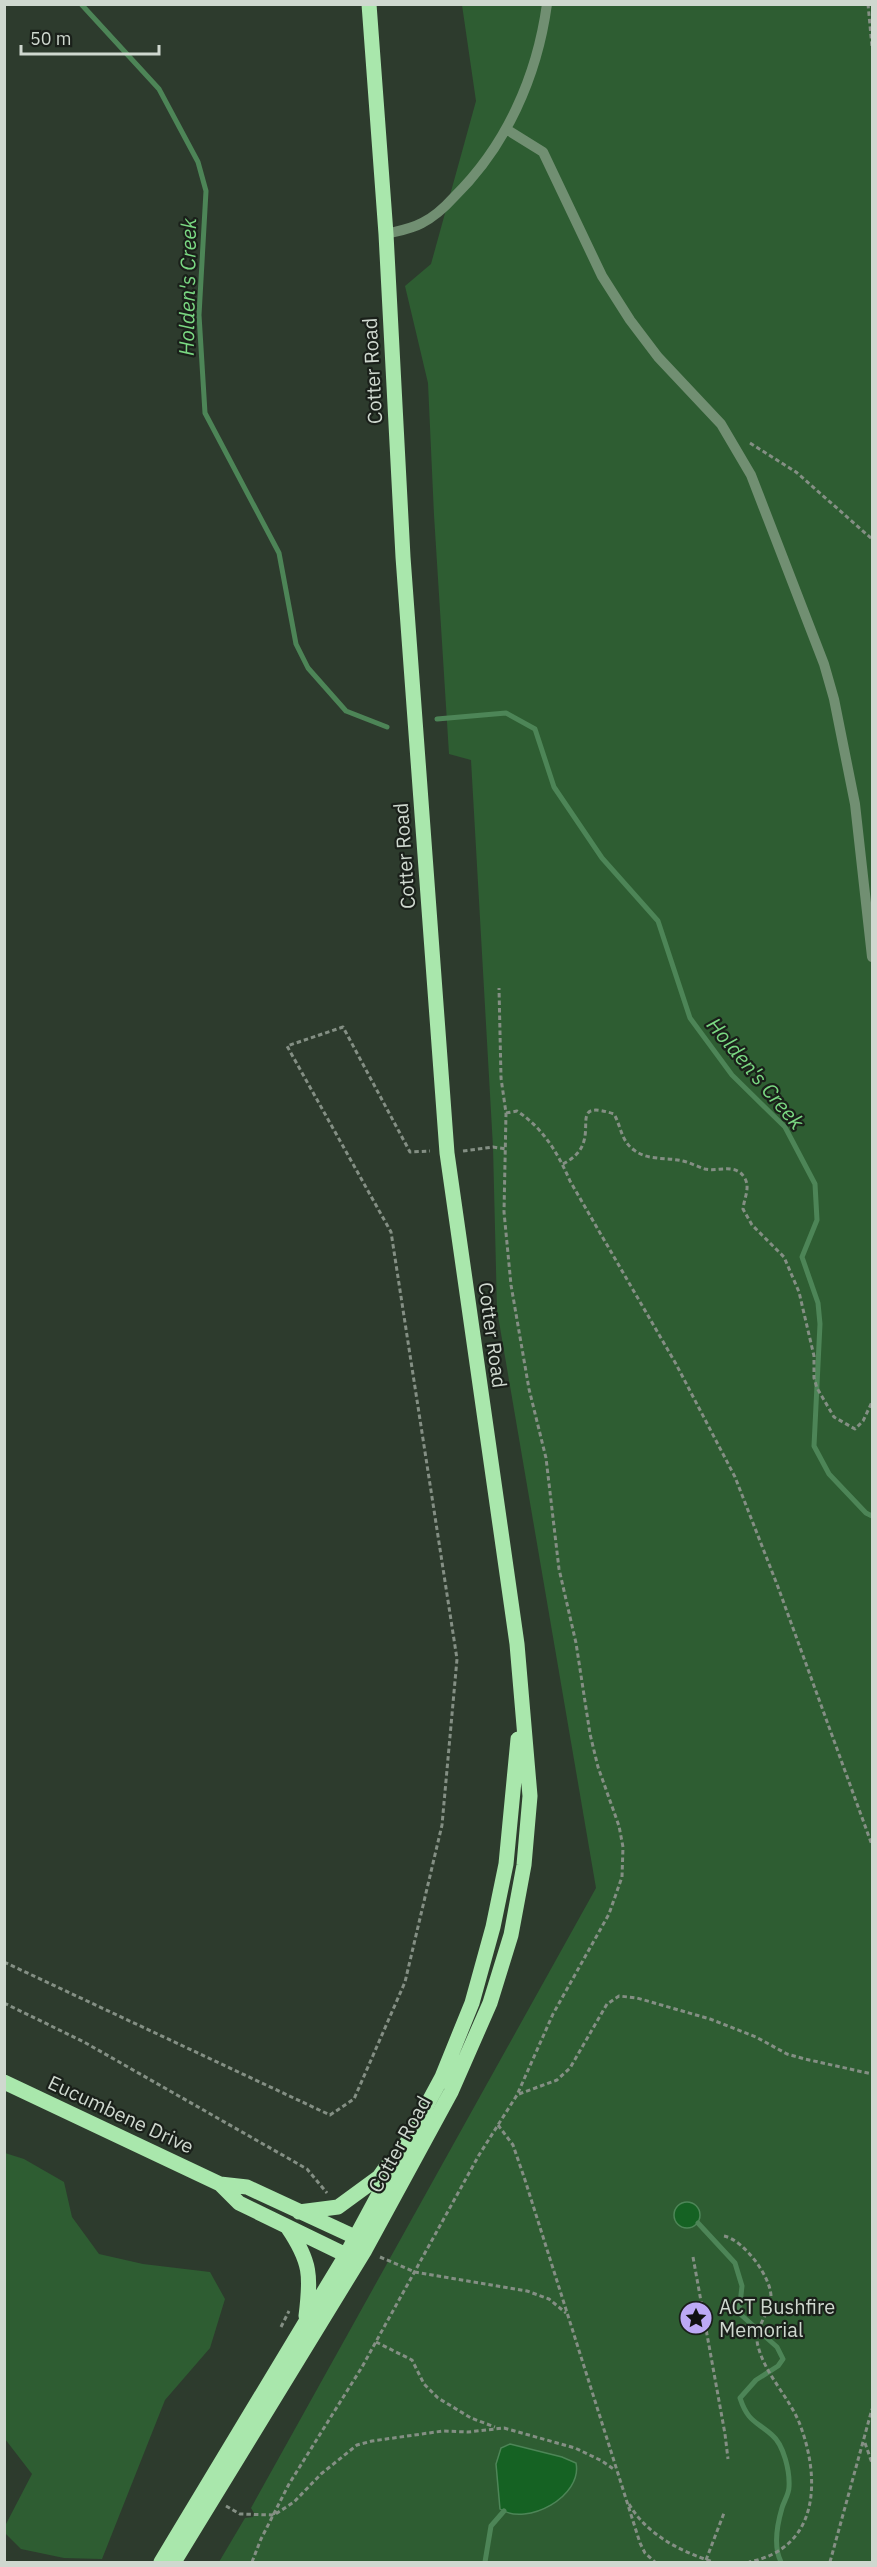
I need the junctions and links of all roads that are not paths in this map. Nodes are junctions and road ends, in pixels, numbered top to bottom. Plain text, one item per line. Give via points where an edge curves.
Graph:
1 (369, 4) edge
2 (547, 4) edge
3 (506, 129) junction
4 (386, 234) junction
5 (873, 957) edge
6 (521, 1700) junction
7 (442, 2077) junction
8 (4, 2082) edge
9 (220, 2184) junction
10 (300, 2212) junction
11 (286, 2226) junction
12 (355, 2237) junction
13 (365, 2250) junction
14 (345, 2255) junction
15 (305, 2322) junction
16 (161, 2562) edge
17 (174, 2562) edge

1 - 4 main road, Cotter Road
2 - 3 street via 531,75
3 - 4 street via 471,179 442,209 423,223
3 - 5 street via 543,152 602,276 630,320 658,357 721,424 751,475 834,699 855,804
4 - 6 main road, Cotter Road via 403,557 447,1153 517,1644
6 - 7 main road, Cotter Road via 506,1864 495,1917 472,2003
6 - 13 main road, Cotter Road via 530,1796 524,1865 511,1935 490,2003 451,2092
7 - 10 main road via 379,2177 338,2207
7 - 12 main road, Cotter Road
8 - 9 main road, Eucumbene Drive
9 - 10 main road, Eucumbene Drive via 247,2187
9 - 11 main road, Eucumbene Drive via 239,2203
10 - 12 main road, Eucumbene Drive
11 - 14 main road, Eucumbene Drive
11 - 15 main road via 309,2268
12 - 13 main road, Eucumbene Drive
12 - 14 main road, Cotter Road
13 - 14 main road
13 - 17 main road, Cotter Road
14 - 15 main road, Cotter Road
15 - 16 main road, Cotter Road

